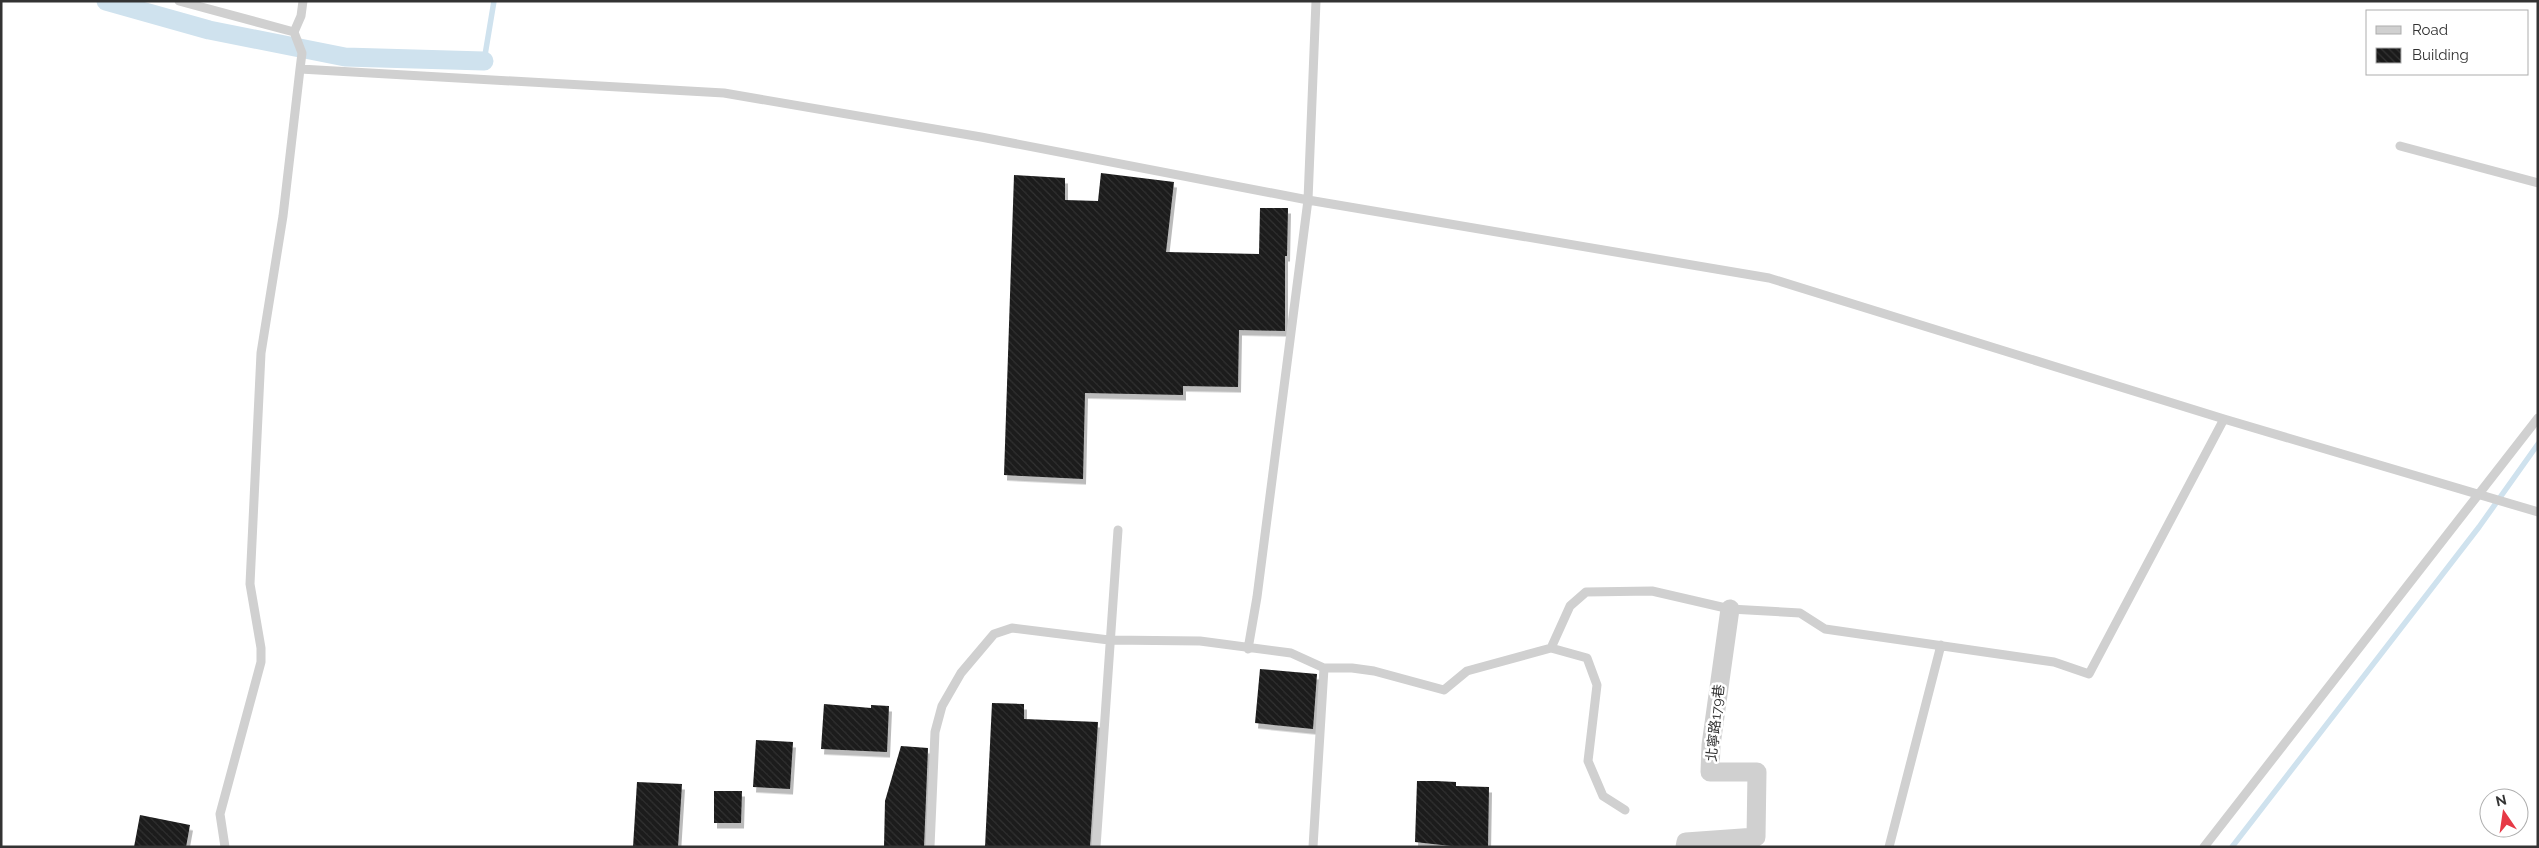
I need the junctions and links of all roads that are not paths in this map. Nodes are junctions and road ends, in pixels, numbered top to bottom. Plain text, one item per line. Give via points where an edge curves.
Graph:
1 (180, 1) edge
2 (303, 1) edge
3 (1316, 1) edge
4 (295, 36) junction
5 (300, 69) junction
6 (2400, 146) dead end
7 (2538, 183) edge
8 (1308, 200) junction
9 (2538, 418) edge
10 (2224, 419) junction
11 (2480, 494) junction
12 (2538, 512) edge
13 (1118, 530) dead end
14 (1730, 609) junction
15 (1109, 640) junction
16 (1941, 644) junction
17 (1551, 648) junction
18 (1248, 649) junction
19 (1324, 668) junction
20 (1626, 810) dead end
21 (226, 847) edge
22 (930, 847) edge
23 (1096, 847) edge
24 (1313, 847) edge
25 (1685, 847) edge
26 (1889, 847) edge
27 (2204, 847) edge

1 - 4 lane
2 - 4 lane
3 - 8 lane
4 - 5 lane via 302,53
5 - 8 lane via 724,93 980,137
5 - 21 lane via 283,216 261,353 250,584 261,662 220,814
6 - 7 lane
8 - 10 lane via 1770,278
8 - 18 lane
9 - 11 lane
10 - 11 lane
10 - 16 lane via 2089,674 2054,662
11 - 12 lane
11 - 27 lane
13 - 15 lane
14 - 16 lane via 1800,613 1825,629
14 - 17 lane via 1652,591 1586,592 1570,606
14 - 25 street, 北寧路179巷 via 1710,772 1757,772 1756,837 1686,842
15 - 18 lane via 1200,641
15 - 22 lane via 1012,628 994,634 961,673 942,706 935,732
15 - 23 lane
16 - 26 lane
17 - 19 lane via 1467,671 1444,690 1374,671
17 - 20 lane via 1587,658 1597,685 1588,761 1603,796
18 - 19 lane via 1291,653
19 - 24 lane

